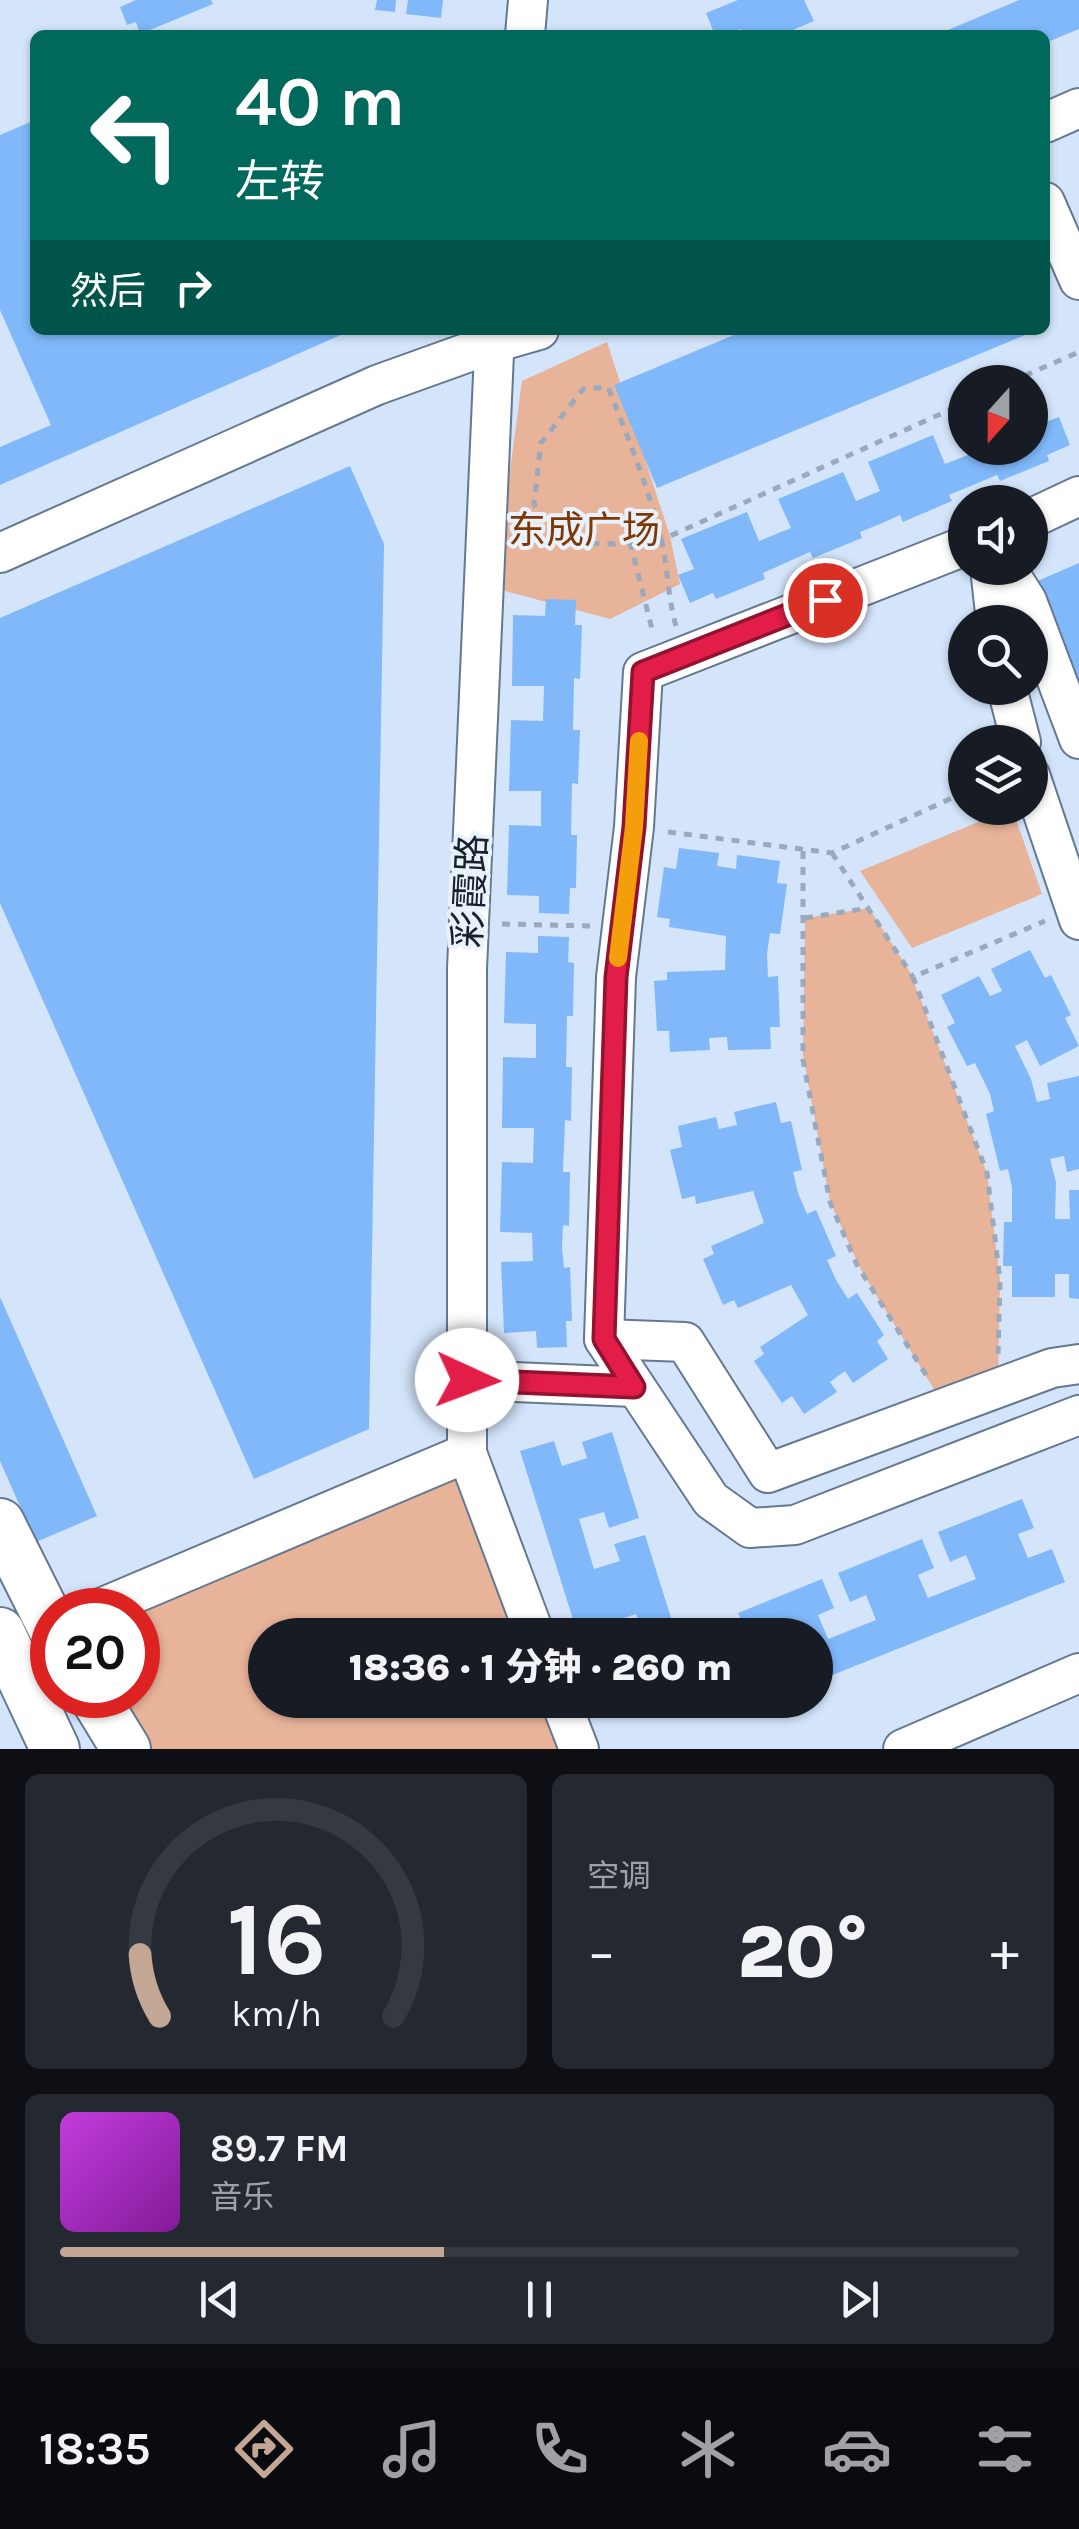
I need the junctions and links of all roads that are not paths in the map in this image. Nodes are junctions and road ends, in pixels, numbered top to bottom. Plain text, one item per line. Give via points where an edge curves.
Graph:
1 (528, 0) edge
2 (525, 30) edge
3 (1079, 108) edge
4 (1050, 121) edge
5 (1050, 213) edge
6 (1079, 280) edge
7 (495, 336) edge
8 (1079, 496) edge
9 (1048, 510) edge
10 (0, 553) edge
11 (948, 553) edge
12 (1017, 585) edge
13 (1079, 739) edge
14 (1047, 825) edge
15 (1077, 914) edge
16 (604, 1339) junction
17 (1066, 1366) edge
18 (467, 1380) junction
19 (634, 1387) junction
20 (1076, 1426) edge
21 (467, 1454) junction
22 (0, 1523) edge
23 (32, 1588) edge
24 (148, 1588) edge
25 (530, 1618) edge
26 (0, 1632) edge
27 (1079, 1673) edge
28 (15, 1702) edge
29 (107, 1718) edge
30 (567, 1718) edge
31 (55, 1749) edge
32 (126, 1749) edge
33 (578, 1749) edge
34 (903, 1749) edge

1 - 2 street
3 - 4 street
5 - 6 street
7 - 10 street
7 - 18 street, 彩霞路 via 468,923
8 - 9 street
11 - 16 street via 643,672 616,977
12 - 13 street
14 - 15 street
16 - 17 street via 685,1342 768,1473
16 - 19 street
17 - 20 street
18 - 19 street
18 - 21 street, 彩霞路
19 - 20 street via 711,1500 750,1528 795,1525
21 - 24 street
21 - 25 street
22 - 23 main road
26 - 28 main road
27 - 34 street
28 - 31 main road
29 - 32 main road
30 - 33 street

